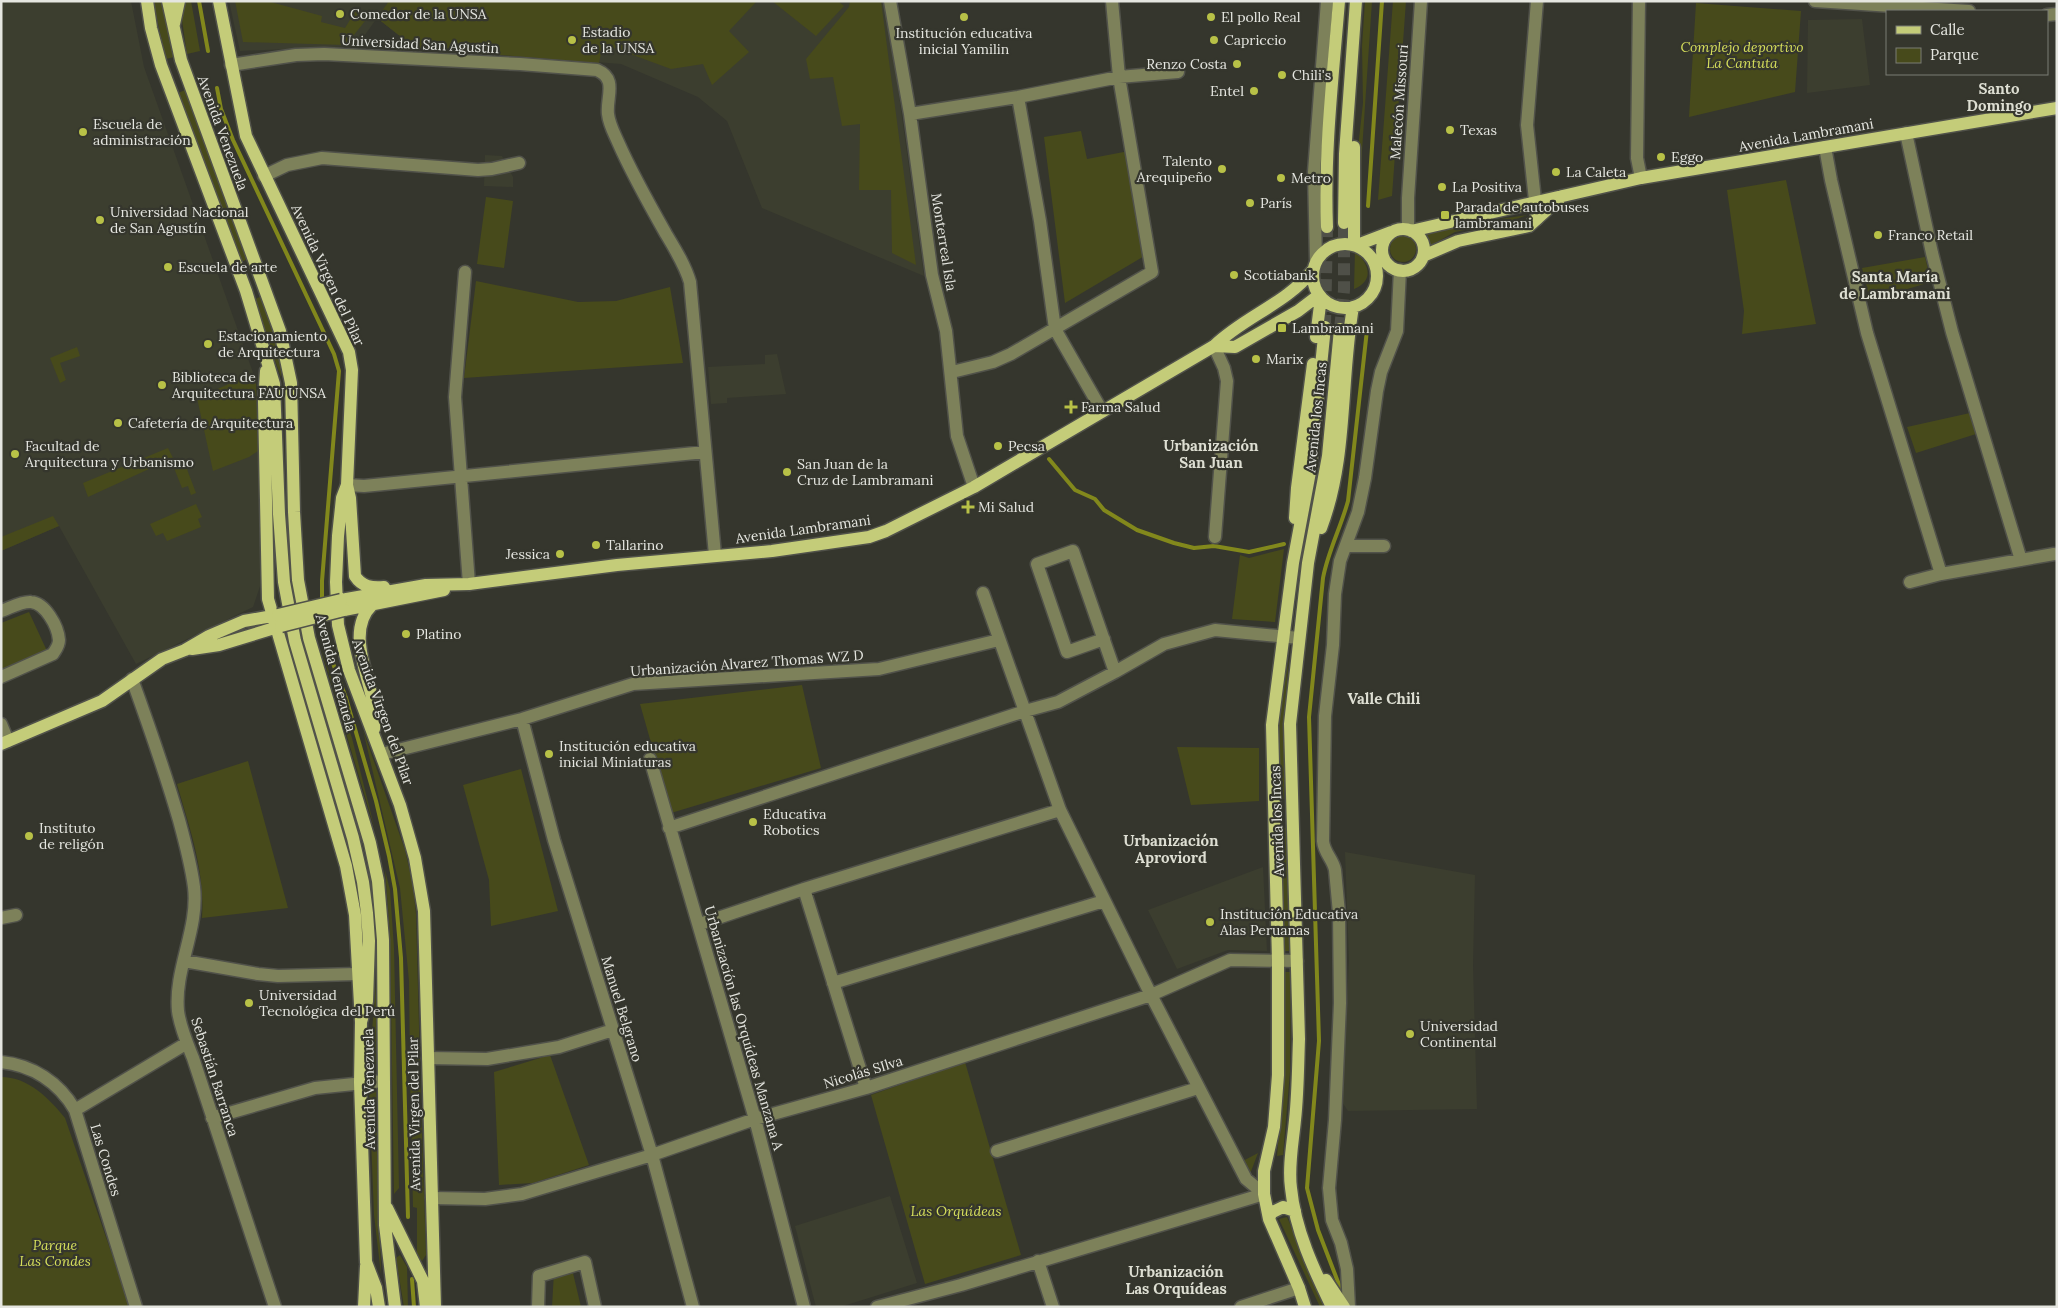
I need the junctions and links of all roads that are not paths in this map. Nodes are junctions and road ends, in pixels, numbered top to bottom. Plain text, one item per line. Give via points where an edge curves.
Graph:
1 (147, 1) edge
2 (168, 1) edge
3 (179, 1) edge
4 (219, 1) edge
5 (890, 1) edge
6 (1112, 1) edge
7 (1327, 1) edge
8 (1339, 1) edge
9 (1356, 1) edge
10 (1421, 1) edge
11 (1537, 1) edge
12 (1638, 1) edge
13 (1815, 1) edge
14 (1905, 4) edge
15 (1960, 10) edge
16 (1354, 22) junction
17 (173, 28) junction
18 (231, 65) junction
19 (1178, 72) dead end
20 (1119, 76) junction
21 (1018, 97) junction
22 (2057, 108) edge
23 (910, 114) junction
24 (1906, 133) junction
25 (1825, 147) junction
26 (519, 163) dead end
27 (264, 176) junction
28 (1641, 178) junction
29 (1562, 196) junction
30 (1535, 201) junction
31 (1537, 219) junction
32 (1344, 224) tunnel mouth
33 (1327, 227) tunnel mouth
34 (1403, 230) junction
35 (1356, 245) junction
36 (1423, 256) junction
37 (1315, 265) junction
38 (1402, 270) junction
39 (465, 272) dead end
40 (1377, 280) junction
41 (1320, 296) junction
42 (1353, 307) junction
43 (1298, 311) junction
44 (1321, 325) junction
45 (1055, 329) junction
46 (1340, 329) tunnel mouth
47 (1214, 346) junction
48 (267, 361) junction
49 (952, 372) junction
50 (1102, 411) junction
51 (705, 452) junction
52 (460, 476) junction
53 (347, 485) junction
54 (974, 487) junction
55 (1215, 537) dead end
56 (1346, 546) junction
57 (1384, 546) dead end
58 (2054, 554) dead end
59 (715, 555) junction
60 (2021, 560) junction
61 (1308, 563) junction
62 (1942, 574) junction
63 (1910, 582) dead end
64 (469, 584) junction
65 (426, 585) junction
66 (983, 593) dead end
67 (342, 605) junction
68 (372, 605) junction
69 (1, 612) edge
70 (277, 621) junction
71 (1283, 636) junction
72 (1299, 638) junction
73 (1104, 639) junction
74 (999, 640) junction
75 (1115, 672) junction
76 (1, 677) edge
77 (132, 679) junction
78 (1025, 711) junction
79 (522, 719) junction
80 (1, 724) edge
81 (374, 734) junction
82 (5, 742) edge
83 (382, 754) junction
84 (650, 759) dead end
85 (1060, 810) junction
86 (1274, 812) junction
87 (1291, 813) junction
88 (669, 828) junction
89 (804, 889) junction
90 (1104, 901) junction
91 (16, 915) dead end
92 (1, 918) edge
93 (700, 924) junction
94 (1278, 960) junction
95 (184, 961) junction
96 (1297, 961) junction
97 (357, 974) junction
98 (833, 983) junction
99 (1151, 995) junction
100 (361, 1022) junction
101 (613, 1030) junction
102 (186, 1042) junction
103 (428, 1058) junction
104 (1, 1062) edge
105 (383, 1081) junction
106 (360, 1082) junction
107 (866, 1088) junction
108 (1198, 1088) junction
109 (75, 1110) junction
110 (1275, 1117) junction
111 (1295, 1117) junction
112 (212, 1118) junction
113 (755, 1119) junction
114 (997, 1151) dead end
115 (652, 1155) junction
116 (1264, 1194) junction
117 (432, 1198) junction
118 (386, 1205) junction
119 (1294, 1211) junction
120 (1269, 1219) junction
121 (1308, 1254) junction
122 (1038, 1261) junction
123 (366, 1262) junction
124 (1299, 1288) junction
125 (136, 1307) edge
126 (275, 1307) edge
127 (364, 1307) edge
128 (379, 1307) edge
129 (395, 1307) edge
130 (426, 1307) edge
131 (435, 1307) edge
132 (538, 1307) edge
133 (595, 1307) edge
134 (693, 1307) edge
135 (804, 1307) edge
136 (877, 1307) edge
137 (1054, 1307) edge
138 (1241, 1307) edge
139 (1304, 1307) edge
140 (1310, 1307) edge
141 (1332, 1307) edge
142 (1344, 1307) edge
143 (1349, 1307) edge

1 - 48 main road, Avenida Venezuela via 161,65 246,291
2 - 17 main road, Avenida Venezuela
3 - 17 main road
4 - 18 main road, Avenida Virgen del Pilar
5 - 23 street, Monterreal Isla
6 - 20 street
7 - 37 street via 1314,172
8 - 33 main road via 1325,186
9 - 16 main road
10 - 34 street, Malecón Missouri via 1408,205
11 - 30 street via 1527,125
12 - 28 street via 1637,158
13 - 14 street
14 - 15 street
16 - 32 main road
16 - 35 main road
17 - 105 main road, Avenida Venezuela via 181,60 282,340 291,383 298,580 309,638 370,843 378,881 382,940
18 - 27 main road, Avenida Virgen del Pilar via 246,136
18 - 51 street, Universidad San Agustin via 324,54 529,64 597,70 606,77 610,87 607,107 610,124 690,282
19 - 20 street
20 - 21 street
20 - 45 street via 1152,272
21 - 23 street
21 - 45 street
22 - 24 main road, Avenida Lambramani
23 - 49 street, Monterreal Isla via 932,275 946,330
24 - 25 main road, Avenida Lambramani
24 - 60 street via 1952,332
25 - 28 main road, Avenida Lambramani
25 - 62 street via 1867,333
26 - 27 street via 478,170 322,158 287,165
27 - 53 main road, Avenida Virgen del Pilar via 349,352 352,385
28 - 29 main road, Avenida Lambramani
29 - 30 main road, Avenida Lambramani
29 - 31 main road, Avenida Lambramani
30 - 31 street
30 - 34 main road, Avenida Lambramani
31 - 36 main road, Avenida Lambramani via 1529,226 1458,241
34 - 35 main road, Avenida Lambramani
34 - 36 main road via 1417,234 1424,244
34 - 38 main road via 1384,242 1383,249 1386,262
35 - 37 main road via 1337,244 1322,253
35 - 40 main road via 1371,256
36 - 38 main road via 1420,263
37 - 41 main road via 1315,288
37 - 47 main road, Avenida Lambramani via 1295,290 1230,331
38 - 40 main road
38 - 56 street via 1397,331 1381,372 1365,478
39 - 52 street via 455,385
40 - 42 main road via 1369,297
41 - 42 main road via 1336,307
41 - 43 main road, Avenida Lambramani
41 - 44 main road, Avenida los Incas
42 - 61 main road via 1339,459 1331,502
43 - 44 main road via 1312,315
43 - 47 main road, Avenida Lambramani via 1235,347
44 - 71 main road, Avenida los Incas via 1310,472
45 - 49 street via 992,362
45 - 50 street
46 - 61 main road, Avenida los Incas via 1324,481
47 - 50 main road, Avenida Lambramani
47 - 55 street via 1227,381
48 - 70 main road, Avenida Venezuela via 264,402 266,564 268,599
48 - 100 main road, Avenida Venezuela via 274,384 285,589 295,641 363,882 369,942 367,1001
49 - 54 street, Monterreal Isla via 957,436
50 - 54 main road, Avenida Lambramani
51 - 52 street
51 - 59 street
52 - 53 street
52 - 64 street
53 - 65 main road via 353,566 358,581 373,588
53 - 81 main road, Avenida Virgen del Pilar via 342,498 338,536 338,625 349,670
54 - 59 main road, Avenida Lambramani via 869,537 772,551
56 - 57 street
56 - 143 street via 1335,594 1325,716 1322,812 1323,846 1335,870 1341,972 1329,1188 1332,1220 1341,1242 1346,1269
58 - 60 street
59 - 64 main road, Avenida Lambramani
60 - 62 street
61 - 72 main road, Avenida los Incas
62 - 63 street
64 - 65 main road, Avenida Lambramani
64 - 68 main road, Avenida Lambramani
65 - 67 main road, Avenida Lambramani
66 - 74 street
67 - 68 main road, Avenida Lambramani
67 - 70 main road, bridge
68 - 81 main road via 362,618 359,636 375,714
69 - 76 street via 26,602 38,604 47,611 59,639 53,654
70 - 77 main road via 244,621 162,659
70 - 97 main road, Avenida Venezuela via 346,866 355,915
71 - 72 street
71 - 75 street via 1214,630 1164,644
71 - 86 main road, Avenida los Incas via 1272,725
72 - 87 main road, Avenida los Incas via 1290,724
73 - 73 street via 1073,551 1037,564 1067,652
73 - 75 street
74 - 78 street
74 - 79 street, Urbanización Alvarez Thomas WZ D via 879,669 633,684
75 - 78 street via 1058,702
77 - 82 main road via 102,701
77 - 95 street, Sebastián Barranca via 166,776 190,865 194,913
78 - 85 street
78 - 88 street
79 - 83 street, Urbanización Alvarez Thomas WZ D
79 - 101 street, Manuel Belgrano via 554,840
80 - 82 street
81 - 83 main road, Avenida Virgen del Pilar
83 - 103 main road, Avenida Virgen del Pilar via 400,805 420,882
84 - 88 street, Urbanización las Orquídeas Manzana A
85 - 89 street
85 - 90 street
86 - 87 main road
86 - 94 main road, Avenida los Incas
87 - 96 main road, Avenida los Incas
88 - 93 street, Urbanización las Orquídeas Manzana A
89 - 93 street
89 - 98 street
90 - 98 street
90 - 99 street
91 - 92 street
93 - 113 street, Urbanización las Orquídeas Manzana A
94 - 96 street, Nicolás SIlva
94 - 99 street, Nicolás SIlva via 1230,960
94 - 110 main road, Avenida los Incas
95 - 97 street via 265,975
95 - 102 street, Sebastián Barranca via 178,1011
96 - 111 main road, Avenida los Incas
97 - 100 main road, Avenida Venezuela
98 - 107 street
99 - 107 street, Nicolás SIlva
99 - 108 street
100 - 106 main road, Avenida Venezuela
101 - 103 street via 559,1047 486,1059
101 - 115 street, Manuel Belgrano
102 - 109 street
102 - 112 street, Sebastián Barranca
103 - 117 main road, Avenida Virgen del Pilar
104 - 109 street, Las Condes via 33,1070 48,1078 70,1100
105 - 106 street
105 - 118 main road, Avenida Venezuela
106 - 112 street via 315,1088
106 - 123 main road, Avenida Venezuela
107 - 113 street, Nicolás SIlva
108 - 114 street
108 - 116 street via 1246,1179
109 - 125 street, Las Condes
110 - 111 main road
110 - 116 main road, Avenida los Incas via 1264,1171
111 - 119 main road, Avenida los Incas via 1290,1187
112 - 126 street, Sebastián Barranca
113 - 115 street, Nicolás SIlva
113 - 135 street, Urbanización las Orquídeas Manzana A
115 - 117 street, Nicolás SIlva via 522,1194 485,1199
115 - 134 street, Manuel Belgrano
116 - 120 main road, Avenida los Incas
116 - 122 street
117 - 131 main road, Avenida Virgen del Pilar
118 - 129 main road, Avenida Venezuela via 386,1244
118 - 130 main road via 420,1274
119 - 120 main road via 1283,1207 1272,1213
119 - 121 main road, Avenida los Incas
120 - 124 main road, Avenida los Incas
121 - 141 main road, Avenida los Incas
121 - 142 main road
122 - 136 street
122 - 137 street
123 - 127 main road
123 - 128 main road, Avenida Venezuela
124 - 138 street
124 - 139 main road, Avenida los Incas
124 - 140 main road, Avenida los Incas
132 - 133 street via 539,1276 585,1262

